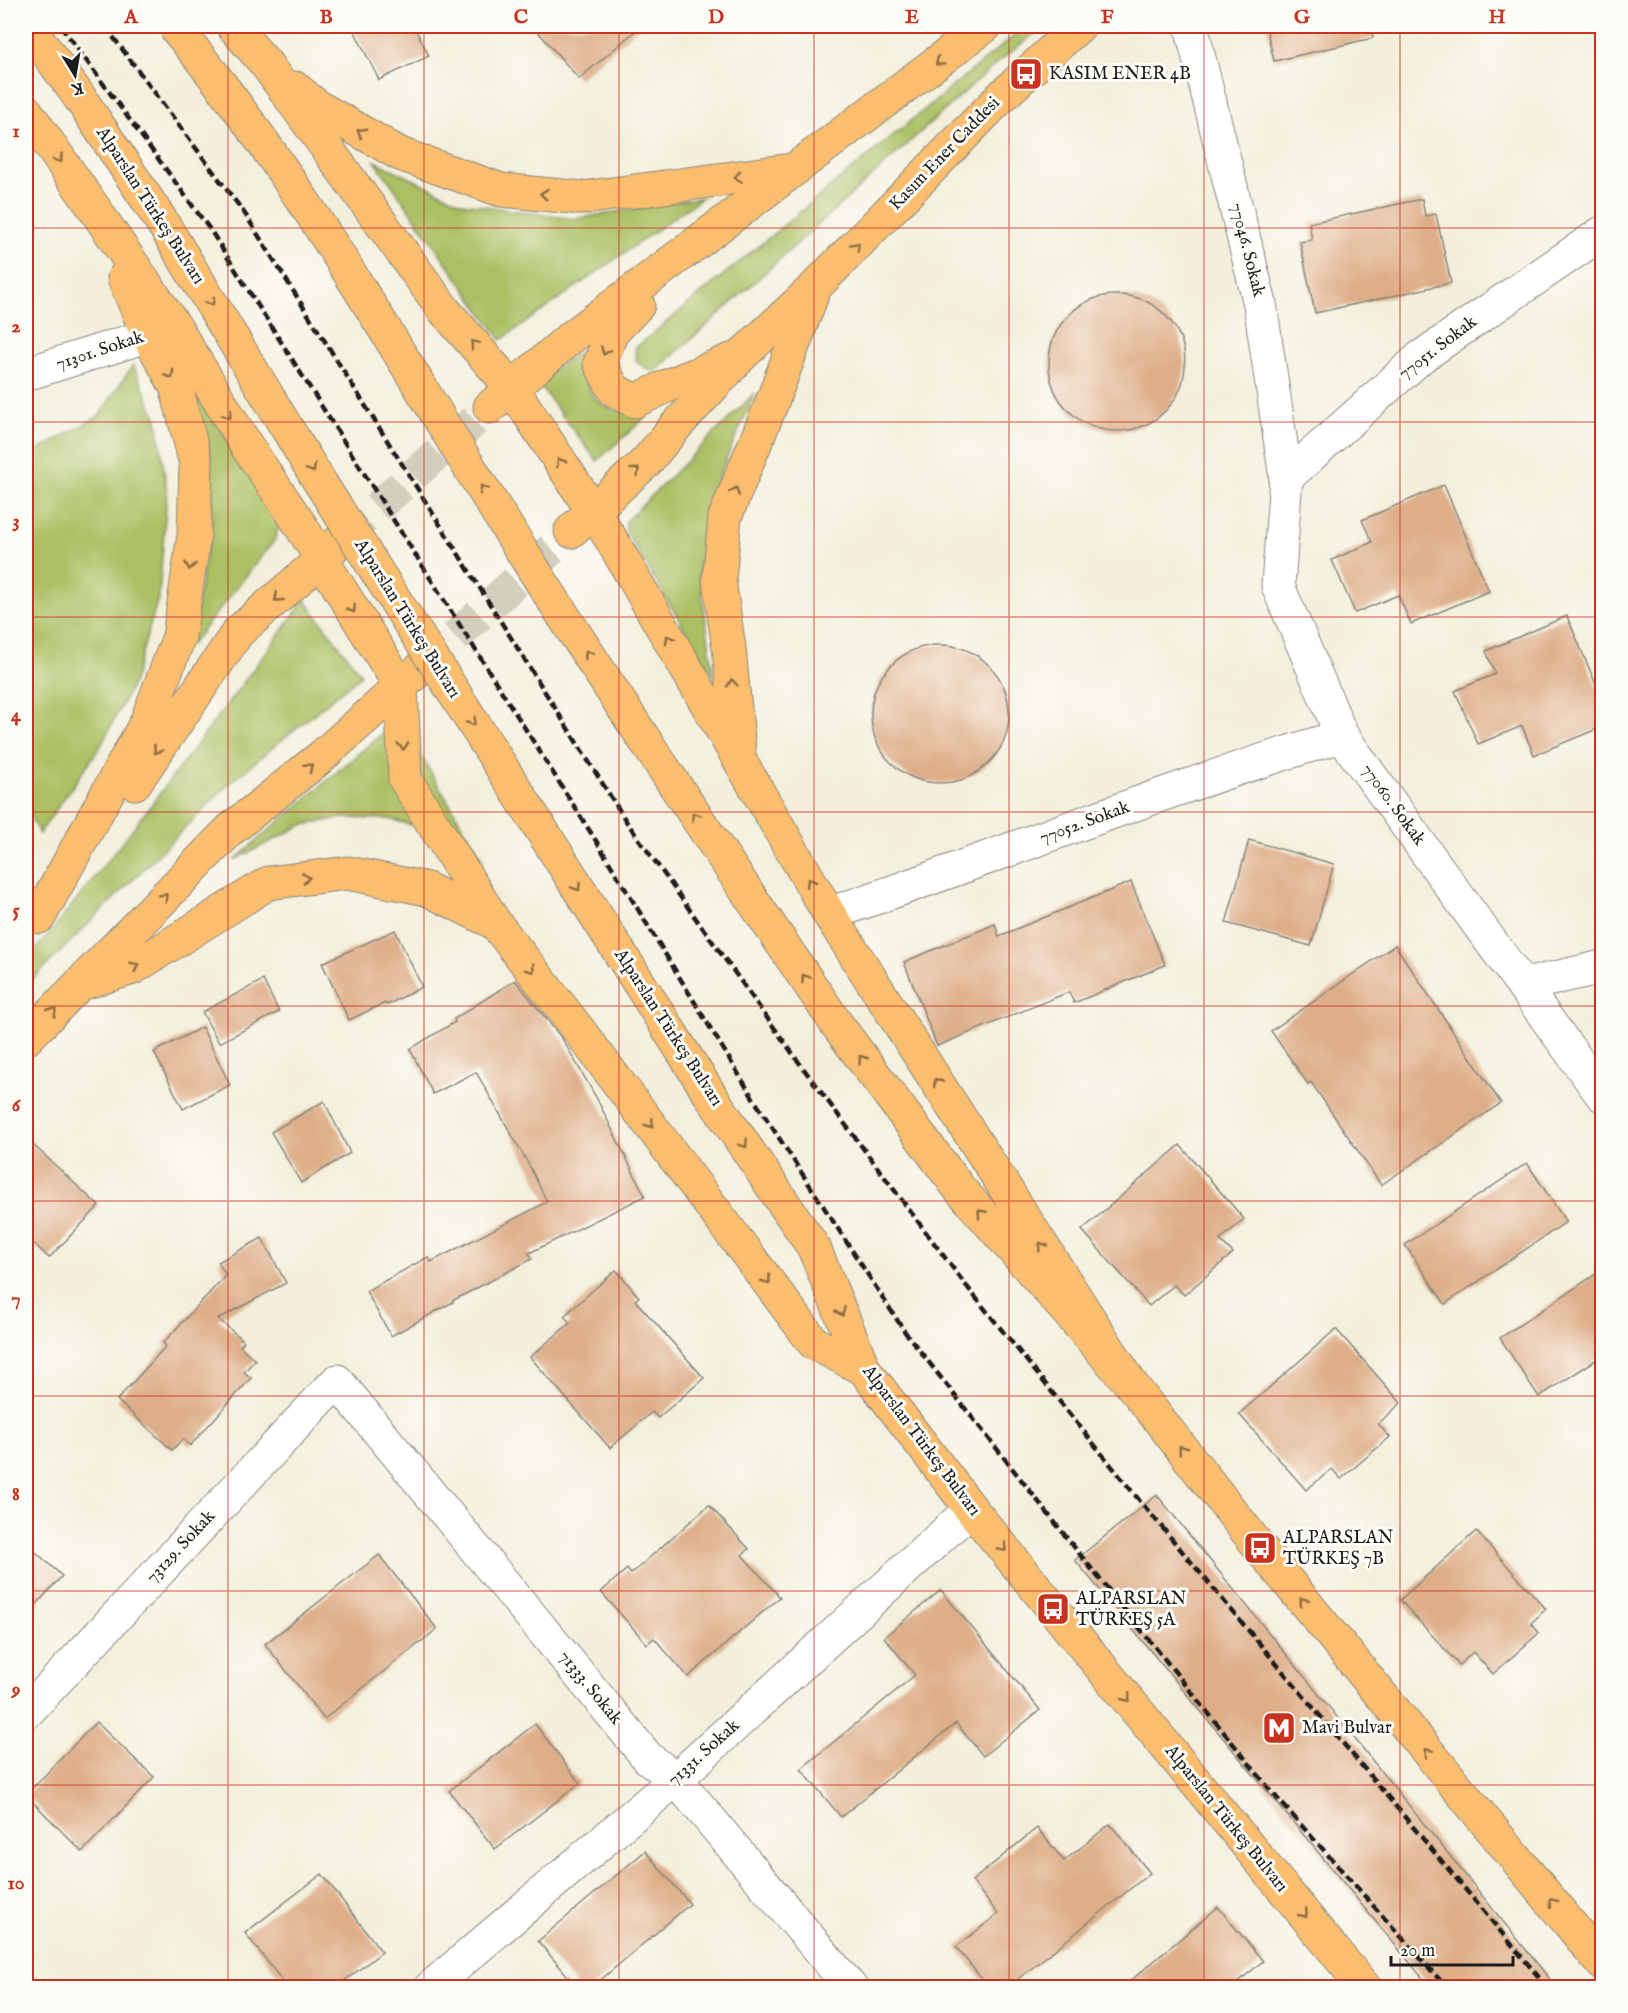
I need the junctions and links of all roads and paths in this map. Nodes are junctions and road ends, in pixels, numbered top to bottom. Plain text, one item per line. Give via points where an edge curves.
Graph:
1 (28, 26) edge
2 (174, 26) edge
3 (233, 26) edge
4 (985, 26) edge
5 (1079, 26) edge
6 (1191, 26) edge
7 (266, 64) junction
8 (26, 111) edge
9 (796, 170) junction
10 (1602, 233) edge
11 (697, 243) junction
12 (815, 287) junction
13 (162, 331) junction
14 (741, 356) junction
15 (26, 374) edge
16 (501, 398) junction
17 (1286, 478) junction
18 (582, 521) junction
19 (331, 550) junction
20 (410, 679) junction
21 (1342, 736) junction
22 (741, 762) junction
23 (829, 914) junction
24 (30, 917) edge
25 (495, 923) junction
26 (1602, 967) edge
27 (80, 984) junction
28 (1525, 985) junction
29 (26, 1039) edge
30 (1602, 1095) edge
31 (864, 1369) junction
32 (337, 1381) joint
33 (1131, 1383) junction
34 (970, 1509) junction
35 (26, 1713) edge
36 (676, 1779) junction
37 (1601, 1959) edge
38 (430, 1988) edge
39 (851, 1988) edge
40 (1365, 1988) edge

1 -> 31 main road, Alparslan Türkeş Bulvarı, bridge via 162,222 316,476 520,799 814,1248
33 -> 2 main road, bridge via 959,1188 838,1026 622,708 284,171
3 - 7 main road
4 -> 9 main road
12 -> 5 main road, Kasım Ener Caddesi via 1003,95
6 - 17 street, 77046. Sokak via 1260,304
9 -> 7 main road via 582,198 501,190 400,154 318,107
16 -> 7 main road via 444,309
8 -> 13 main road via 94,208
9 - 11 main road
10 - 17 street, 77051. Sokak via 1420,357
11 -> 14 main road via 612,332 600,363 614,390 635,402
11 - 16 main road via 568,339
12 - 14 main road, Kasım Ener Caddesi
22 -> 12 main road via 719,580 724,517 771,407
13 - 15 street, 71301. Sokak
13 -> 19 main road via 246,445
13 -> 24 main road via 196,464 194,535 178,637 146,723
18 -> 14 main road, Kasım Ener Caddesi via 646,462
18 -> 16 main road
17 - 21 street, 77060. Sokak via 1278,586
22 -> 18 main road via 611,539
19 -> 20 main road
19 -> 24 main road via 238,632 117,808
20 -> 25 main road via 405,779
27 -> 20 main road via 230,830
21 - 23 street, 77052. Sokak via 1211,778
21 - 28 street, 77060. Sokak
23 -> 22 main road
33 -> 23 main road
27 -> 25 main road via 133,968 267,883 348,873 427,889
25 -> 31 main road via 814,1342
26 - 28 street
29 -> 27 main road
28 - 30 street, 77060. Sokak
31 - 34 main road, Alparslan Türkeş Bulvarı
32 - 35 street, 73129. Sokak
32 - 36 street, 71333. Sokak via 648,1758
37 -> 33 main road via 1260,1548
34 - 36 street, 71331. Sokak
34 -> 40 main road, Alparslan Türkeş Bulvarı
36 - 38 street, 71331. Sokak
36 - 39 street, 71333. Sokak

